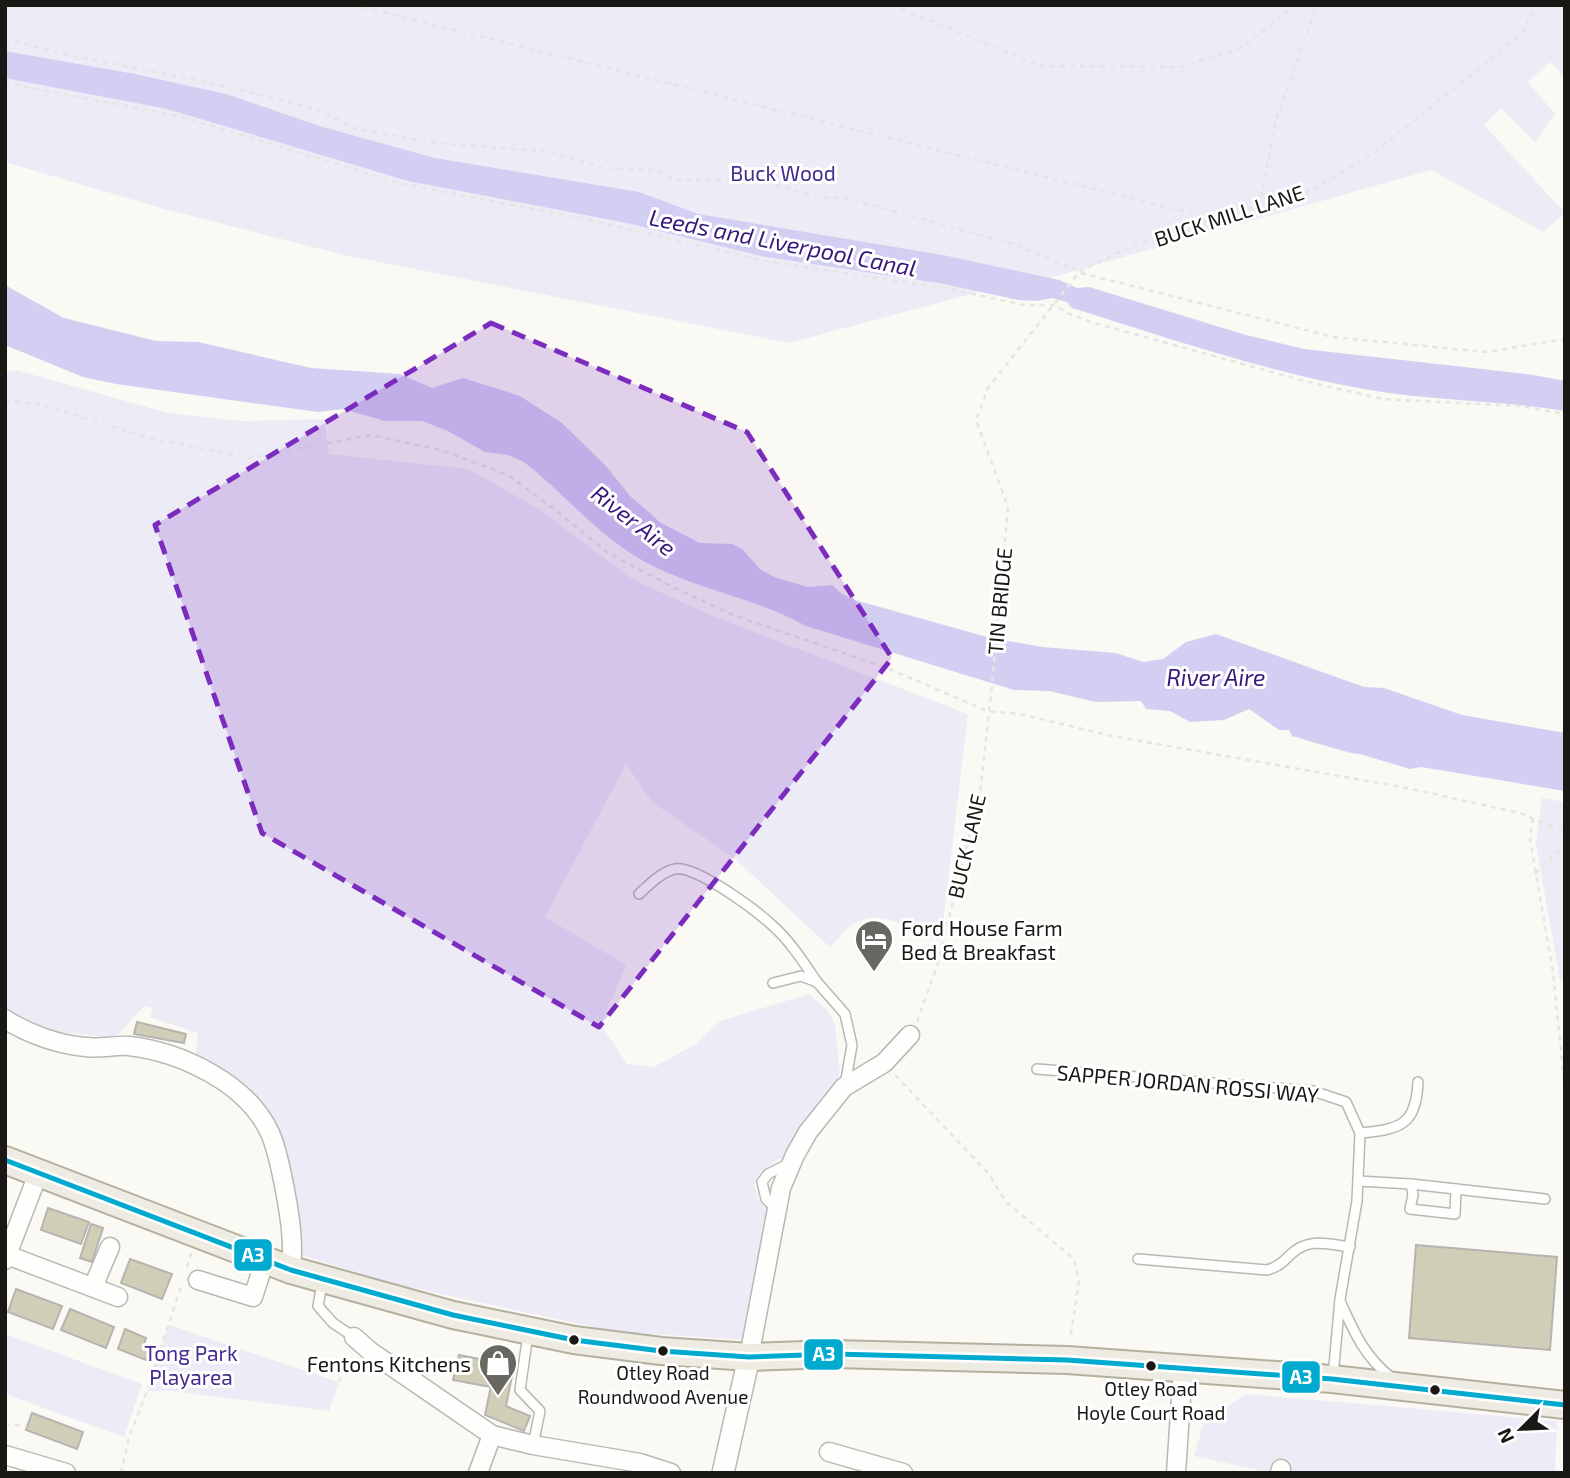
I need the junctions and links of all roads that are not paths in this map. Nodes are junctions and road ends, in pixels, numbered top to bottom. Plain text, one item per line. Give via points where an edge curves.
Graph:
1 (639, 894) dead end
2 (817, 982) junction
3 (773, 983) dead end
4 (5, 1019) edge
5 (910, 1035) road end
6 (1037, 1069) dead end
7 (1418, 1082) dead end
8 (844, 1087) junction
9 (1360, 1133) junction
10 (5, 1160) edge
11 (38, 1174) junction
12 (1358, 1181) junction
13 (1411, 1184) junction
14 (1456, 1189) junction
15 (1545, 1199) dead end
16 (110, 1247) dead end
17 (1350, 1247) junction
18 (6, 1258) edge
19 (1138, 1259) dead end
20 (264, 1260) junction
21 (291, 1270) junction
22 (198, 1280) dead end
23 (323, 1280) junction
24 (93, 1287) junction
25 (118, 1297) dead end
26 (1339, 1299) junction
27 (528, 1331) junction
28 (354, 1337) joint
29 (749, 1357) junction
30 (1183, 1368) junction
31 (1332, 1378) junction
32 (1402, 1386) junction
33 (1565, 1405) edge
34 (492, 1435) junction
35 (533, 1446) junction
36 (829, 1452) dead end
37 (5, 1455) edge
38 (66, 1473) edge
39 (478, 1473) edge
40 (671, 1473) edge
41 (723, 1473) edge
42 (903, 1473) edge
43 (1176, 1473) edge

1 - 2 lane via 675,869 702,876 773,925
2 - 3 lane via 801,976
2 - 8 lane via 845,1013 850,1030 852,1045
4 - 21 street via 61,1043 88,1048 127,1046 174,1058 220,1079 250,1104 270,1132 280,1162 293,1247
5 - 8 street via 884,1063
6 - 9 lane, SAPPER JORDAN ROSSI WAY via 1313,1091 1346,1102
7 - 9 lane via 1417,1107 1406,1122
8 - 29 street via 808,1132 782,1188
9 - 12 lane, SAPPER JORDAN ROSSI WAY
10 - 11 main road
11 - 18 street
11 - 20 main road
12 - 13 lane
12 - 17 lane, SAPPER JORDAN ROSSI WAY
13 - 14 lane
13 - 14 lane via 1410,1209 1455,1214
14 - 15 lane
16 - 24 street
17 - 19 lane via 1311,1243 1267,1270
17 - 26 lane, SAPPER JORDAN ROSSI WAY
18 - 24 street
20 - 21 main road
20 - 22 street via 253,1297
21 - 23 main road
23 - 27 main road
23 - 28 lane via 318,1306
24 - 25 street
26 - 31 lane, SAPPER JORDAN ROSSI WAY
26 - 32 lane via 1364,1350
27 - 29 main road via 661,1351
27 - 35 lane via 520,1390 540,1411
28 - 34 street
29 - 30 main road via 834,1354
29 - 41 street
30 - 31 main road
30 - 43 street
31 - 32 main road
32 - 33 main road
34 - 35 street
34 - 39 street
35 - 40 street via 640,1463
36 - 42 street
37 - 38 street

